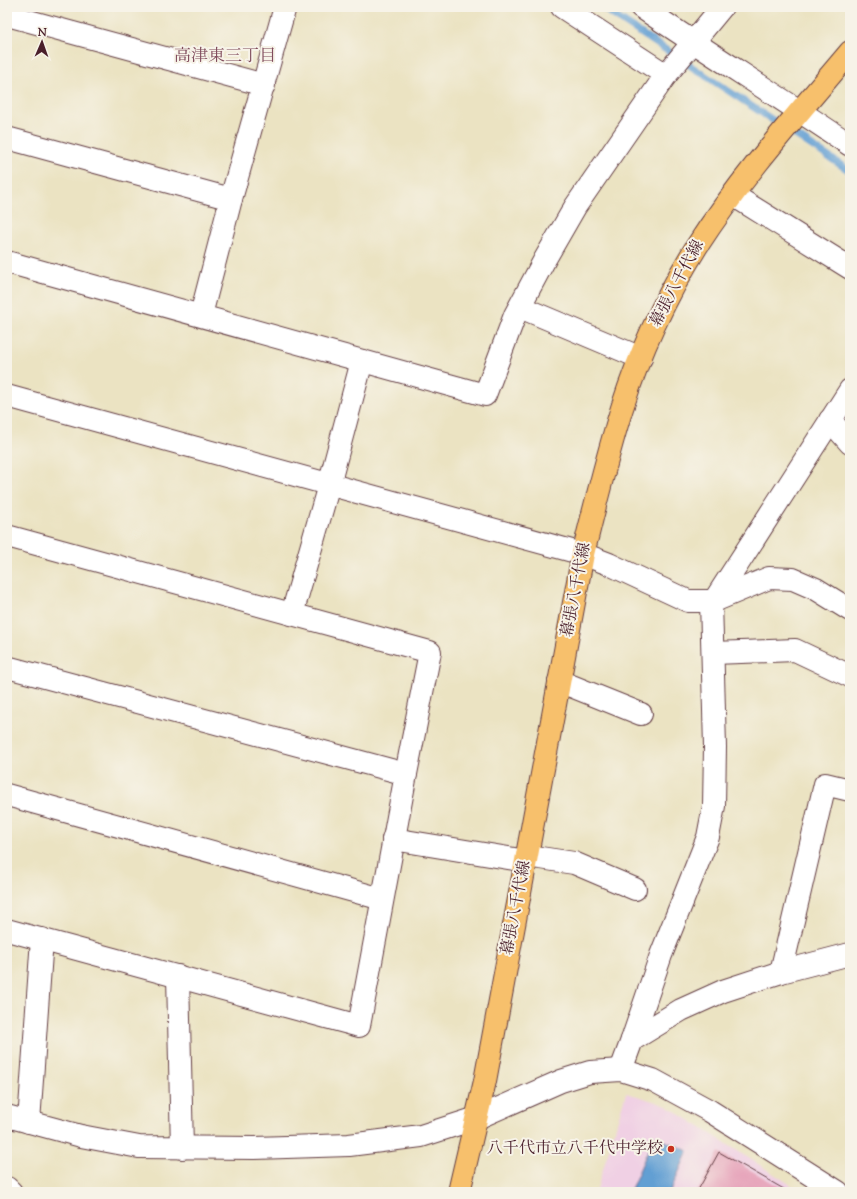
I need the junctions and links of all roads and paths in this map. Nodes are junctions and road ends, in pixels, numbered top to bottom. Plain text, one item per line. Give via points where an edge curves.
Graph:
1 (285, 7) edge
2 (562, 7) edge
3 (641, 7) edge
4 (722, 7) edge
5 (7, 15) edge
6 (692, 42) junction
7 (850, 52) edge
8 (666, 75) junction
9 (264, 85) junction
10 (797, 115) junction
11 (7, 138) edge
12 (850, 145) edge
13 (733, 195) junction
14 (231, 199) junction
15 (7, 262) edge
16 (850, 268) edge
17 (520, 306) junction
18 (201, 315) junction
19 (641, 358) junction
20 (362, 361) junction
21 (850, 390) edge
22 (7, 396) edge
23 (830, 420) junction
24 (850, 443) edge
25 (329, 485) junction
26 (7, 536) edge
27 (583, 554) junction
28 (713, 601) junction
29 (850, 610) edge
30 (292, 614) junction
31 (713, 653) junction
32 (7, 667) edge
33 (850, 676) edge
34 (559, 681) junction
35 (641, 714) dead end
36 (406, 774) junction
37 (850, 790) edge
38 (7, 795) edge
39 (393, 839) junction
40 (526, 858) junction
41 (635, 889) dead end
42 (382, 899) junction
43 (7, 930) edge
44 (42, 939) junction
45 (850, 954) edge
46 (781, 972) junction
47 (178, 976) junction
48 (632, 1040) junction
49 (621, 1070) junction
50 (7, 1116) edge
51 (477, 1118) junction
52 (29, 1122) junction
53 (182, 1148) junction
54 (7, 1188) edge
55 (11, 1192) edge
56 (459, 1192) edge
57 (838, 1192) edge

1 - 9 street
2 - 8 street
3 - 6 street
4 - 6 street
5 - 9 street
6 - 8 street
6 - 10 street
7 - 10 main road, 幕張八千代線
8 - 17 street via 575,207
9 - 14 street
10 - 12 street
10 - 13 main road, 幕張八千代線
11 - 14 street
13 - 16 street
13 - 19 main road, 幕張八千代線 via 696,247
14 - 18 street
15 - 18 street
17 - 19 street
17 - 20 street via 485,395
18 - 20 street
19 - 27 main road, 幕張八千代線 via 622,407
20 - 25 street
21 - 23 street
22 - 25 street
23 - 24 street
23 - 28 street
25 - 27 street
25 - 30 street
26 - 30 street
27 - 28 street via 688,601
27 - 34 main road, 幕張八千代線
28 - 29 street via 769,578 793,579 816,589
28 - 31 street
30 - 36 street via 430,652
31 - 33 street via 795,650
31 - 48 street via 714,806 708,837 661,956
32 - 36 street
34 - 35 street
34 - 40 main road, 幕張八千代線
36 - 39 street
37 - 46 street via 825,784
38 - 42 street
39 - 40 street
39 - 42 street
40 - 41 street via 574,863
40 - 51 main road, 幕張八千代線
42 - 47 street via 359,1026
43 - 44 street
44 - 47 street
44 - 52 street
45 - 46 street
46 - 48 street via 723,991 682,1010
47 - 53 street
48 - 49 street
49 - 51 street via 590,1072 561,1081
49 - 57 street via 653,1080 710,1112
50 - 52 street
51 - 53 street via 422,1136 349,1145
51 - 56 main road, 幕張八千代線
52 - 53 street via 81,1136 139,1147
54 - 55 street

